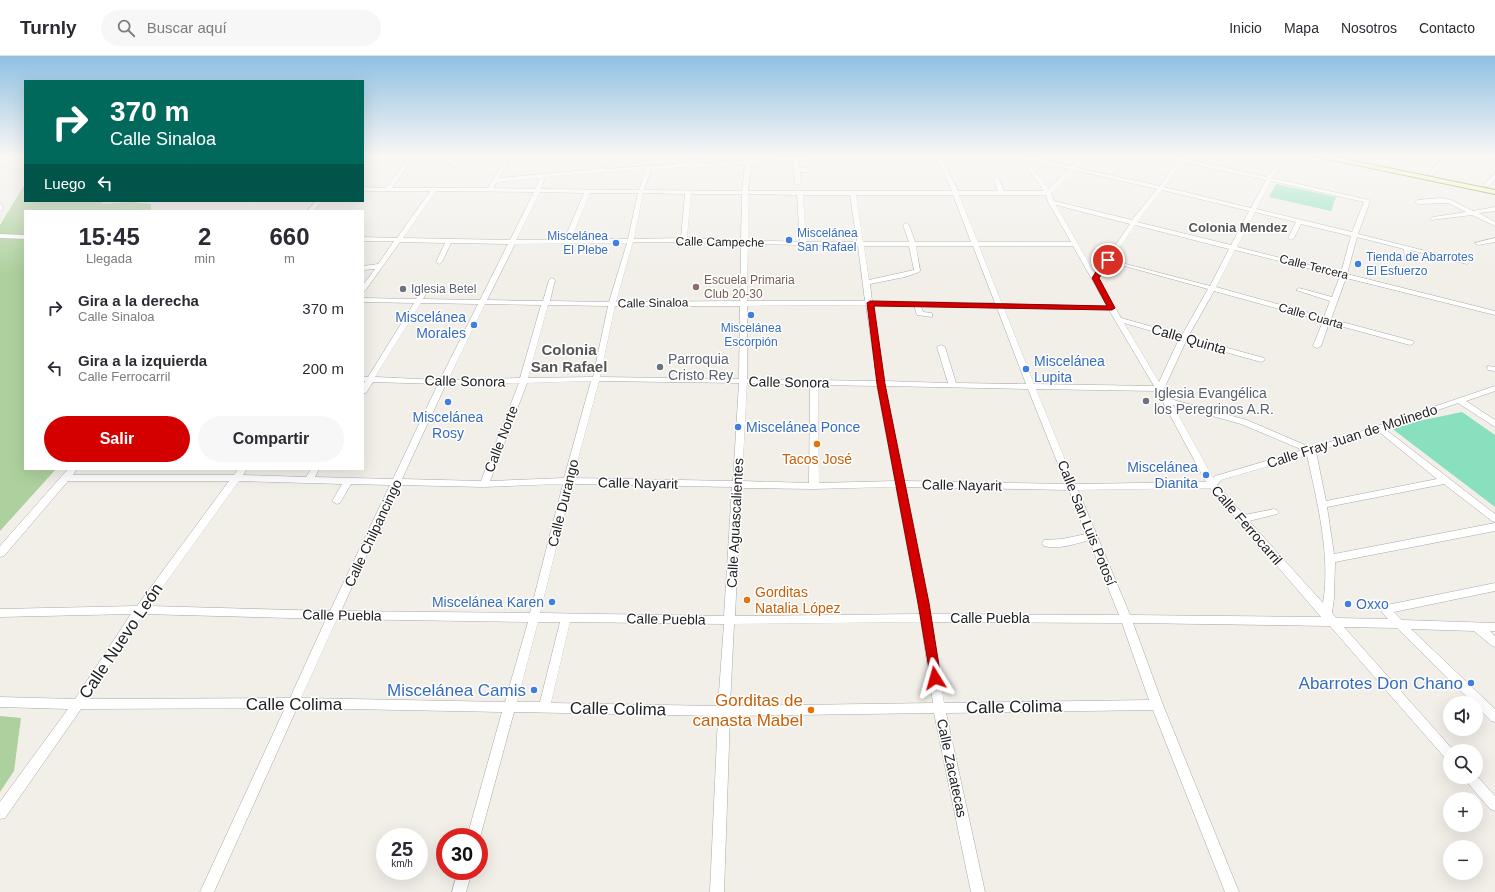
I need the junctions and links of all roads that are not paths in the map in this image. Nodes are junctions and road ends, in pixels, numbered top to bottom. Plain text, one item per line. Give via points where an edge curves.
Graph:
1 (430, 195) edge
2 (536, 195) edge
3 (586, 195) edge
4 (640, 195) edge
5 (688, 195) edge
6 (745, 195) edge
7 (800, 195) edge
8 (853, 195) edge
9 (956, 195) edge
10 (1014, 195) edge
11 (1048, 195) edge
12 (1052, 195) edge
13 (1155, 195) edge
14 (1189, 195) edge
15 (1260, 195) edge
16 (1340, 195) edge
17 (1050, 198) junction
18 (318, 202) edge
19 (1418, 202) dead end
20 (0, 206) edge
21 (0, 209) edge
22 (1495, 209) edge
23 (311, 210) edge
24 (1252, 211) junction
25 (1472, 212) junction
26 (1434, 219) dead end
27 (1134, 222) junction
28 (1299, 222) junction
29 (1495, 224) edge
30 (906, 225) dead end
31 (1355, 234) junction
32 (0, 236) edge
33 (24, 237) edge
34 (1291, 238) dead end
35 (364, 239) edge
36 (399, 240) junction
37 (684, 240) junction
38 (1495, 240) edge
39 (449, 241) junction
40 (567, 241) junction
41 (513, 242) junction
42 (630, 242) junction
43 (744, 243) junction
44 (912, 243) junction
45 (975, 243) junction
46 (1478, 243) dead end
47 (803, 244) junction
48 (861, 244) junction
49 (1076, 244) junction
50 (1234, 247) junction
51 (1407, 247) junction
52 (1108, 260) junction
53 (1408, 260) dead end
54 (440, 262) dead end
55 (1467, 262) dead end
56 (381, 266) junction
57 (364, 268) edge
58 (1344, 274) junction
59 (1096, 278) junction
60 (552, 280) dead end
61 (867, 282) junction
62 (427, 287) dead end
63 (1212, 288) junction
64 (364, 289) edge
65 (1299, 290) dead end
66 (364, 300) edge
67 (1335, 300) junction
68 (419, 301) junction
69 (483, 302) junction
70 (547, 303) junction
71 (743, 303) junction
72 (870, 303) junction
73 (612, 304) junction
74 (917, 304) junction
75 (1000, 306) junction
76 (1112, 308) junction
77 (1495, 313) edge
78 (929, 315) dead end
79 (1118, 319) junction
80 (1327, 321) junction
81 (1184, 337) junction
82 (1410, 343) dead end
83 (1317, 346) dead end
84 (941, 347) dead end
85 (1261, 360) dead end
86 (367, 379) edge
87 (596, 380) junction
88 (743, 381) junction
89 (444, 382) junction
90 (523, 382) junction
91 (814, 383) junction
92 (881, 384) junction
93 (952, 384) junction
94 (1030, 385) junction
95 (1160, 388) junction
96 (1495, 388) edge
97 (1459, 400) junction
98 (1167, 401) junction
99 (1495, 424) edge
100 (1379, 428) junction
101 (1311, 451) junction
102 (73, 470) edge
103 (314, 470) edge
104 (240, 474) edge
105 (65, 478) junction
106 (309, 480) junction
107 (348, 480) junction
108 (1446, 480) junction
109 (397, 481) junction
110 (568, 481) junction
111 (484, 484) junction
112 (901, 484) junction
113 (737, 485) junction
114 (1212, 485) junction
115 (814, 486) junction
116 (1072, 487) junction
117 (337, 501) dead end
118 (1322, 505) junction
119 (1274, 512) dead end
120 (1242, 519) junction
121 (1495, 519) edge
122 (1495, 527) edge
123 (1092, 536) junction
124 (1047, 543) dead end
125 (0, 553) edge
126 (1330, 559) junction
127 (1495, 587) edge
128 (140, 610) junction
129 (0, 613) edge
130 (335, 615) junction
131 (534, 618) junction
132 (566, 618) junction
133 (926, 618) junction
134 (1126, 619) junction
135 (1329, 619) junction
136 (729, 620) junction
137 (1401, 625) junction
138 (1478, 626) junction
139 (1495, 627) edge
140 (1495, 642) edge
141 (0, 702) edge
142 (292, 703) junction
143 (78, 704) junction
144 (1157, 705) junction
145 (509, 707) junction
146 (939, 707) junction
147 (544, 708) junction
148 (724, 711) junction
149 (1495, 717) edge
150 (1443, 747) edge
151 (1476, 784) edge
152 (1495, 805) edge
153 (0, 813) edge
154 (476, 828) edge
155 (462, 880) edge
156 (207, 892) edge
157 (459, 892) edge
158 (718, 892) edge
159 (978, 892) edge
160 (1232, 892) edge

1 - 36 street
2 - 41 street, Calle Chilpancingo
3 - 40 street
4 - 42 street, Calle Durango
5 - 37 street
6 - 43 street, Calle Aguascalientes
7 - 47 street
8 - 48 street, Calle Zacatecas
9 - 45 street, Calle San Luis Potosí
10 - 17 street, Calle Tercera
11 - 17 street, Calle Ferrocarril
12 - 17 street
13 - 27 street
14 - 24 street
15 - 24 street
16 - 31 street via 1367,201
17 - 27 street, Calle Tercera
17 - 49 street, Calle Ferrocarril
18 - 23 street
19 - 25 street via 1449,201
20 - 21 street
22 - 25 street
24 - 28 street
24 - 50 street
25 - 26 street
25 - 29 street
27 - 50 street, Calle Tercera
27 - 52 street
28 - 31 street
28 - 34 street
30 - 44 street
31 - 51 street
31 - 58 street
32 - 33 street
35 - 36 street, Calle Campeche
36 - 39 street, Calle Campeche
36 - 56 street
37 - 42 street, Calle Campeche
37 - 43 street, Calle Campeche
38 - 46 street
39 - 41 street, Calle Campeche
39 - 54 street
40 - 41 street, Calle Campeche
40 - 42 street, Calle Campeche
41 - 69 street, Calle Chilpancingo
42 - 73 street, Calle Durango
43 - 47 street, Calle Campeche
43 - 71 street, Calle Aguascalientes
44 - 45 street, Calle Campeche
44 - 48 street, Calle Campeche
44 - 61 street via 917,271
45 - 49 street, Calle Campeche
45 - 75 street, Calle San Luis Potosí
47 - 48 street, Calle Campeche
48 - 61 street, Calle Zacatecas
49 - 59 street, Calle Ferrocarril
50 - 58 street, Calle Tercera
50 - 63 street
51 - 53 street
51 - 55 street
52 - 59 street
52 - 63 street, Calle Cuarta
56 - 57 street
56 - 64 street
58 - 67 street
58 - 77 street, Calle Tercera
59 - 76 street, Calle Ferrocarril
60 - 70 street, Calle Norte
61 - 72 street, Calle Zacatecas
62 - 68 street
63 - 80 street, Calle Cuarta
63 - 81 street
65 - 67 street
66 - 68 street, Calle Sinaloa
67 - 80 street
68 - 69 street, Calle Sinaloa
68 - 86 street
69 - 70 street, Calle Sinaloa
69 - 89 street, Calle Chilpancingo
70 - 73 street, Calle Sinaloa
70 - 90 street, Calle Norte
71 - 72 street, Calle Sinaloa
71 - 73 street, Calle Sinaloa
71 - 88 street, Calle Aguascalientes
72 - 74 street, Calle Sinaloa
72 - 92 street, Calle Zacatecas
73 - 87 street, Calle Durango
74 - 75 street, Calle Sinaloa
74 - 78 street via 920,313
75 - 76 street, Calle Sinaloa
75 - 94 street, Calle San Luis Potosí
76 - 79 street, Calle Ferrocarril
79 - 81 street, Calle Quinta
79 - 95 street, Calle Ferrocarril
80 - 82 street, Calle Cuarta
80 - 83 street
81 - 85 street, Calle Quinta
81 - 95 street
84 - 93 street
86 - 89 street, Calle Sonora
87 - 88 street, Calle Sonora
87 - 90 street, Calle Sonora
87 - 110 street, Calle Durango
88 - 91 street, Calle Sonora
88 - 113 street, Calle Aguascalientes
89 - 90 street, Calle Sonora
89 - 109 street, Calle Chilpancingo
90 - 111 street, Calle Norte
91 - 92 street, Calle Sonora
91 - 115 street
92 - 93 street, Calle Sonora
92 - 112 street, Calle Zacatecas
93 - 94 street, Calle Sonora
94 - 95 street, Calle Sonora
94 - 116 street, Calle San Luis Potosí
95 - 98 street, Calle Ferrocarril
96 - 97 street, Calle Fray Juan de Molinedo
97 - 99 street
97 - 100 street, Calle Fray Juan de Molinedo
98 - 101 street via 1244,422
98 - 114 street, Calle Ferrocarril
100 - 101 street, Calle Fray Juan de Molinedo
100 - 108 street
101 - 114 street, Calle Fray Juan de Molinedo via 1218,478
101 - 118 street
102 - 105 street
103 - 106 street
104 - 105 street, Calle Nayarit
104 - 106 street, Calle Nayarit
104 - 128 street, Calle Nuevo León
105 - 125 street
106 - 107 street, Calle Nayarit
107 - 109 street, Calle Nayarit
107 - 117 street
108 - 118 street
108 - 121 street
109 - 111 street, Calle Nayarit
109 - 130 street, Calle Chilpancingo
110 - 111 street, Calle Nayarit
110 - 113 street, Calle Nayarit
110 - 131 street, Calle Durango
112 - 115 street, Calle Nayarit
112 - 116 street, Calle Nayarit
112 - 133 street, Calle Zacatecas
113 - 115 street, Calle Nayarit
113 - 136 street, Calle Aguascalientes
114 - 116 street, Calle Nayarit
114 - 120 street, Calle Ferrocarril
116 - 123 street, Calle San Luis Potosí
118 - 126 street
119 - 120 street
120 - 135 street, Calle Ferrocarril
122 - 126 street
123 - 124 street via 1066,543
123 - 134 street, Calle San Luis Potosí
126 - 135 street
127 - 137 street via 1387,610
128 - 129 street, Calle Puebla
128 - 130 street, Calle Puebla
128 - 143 street, Calle Nuevo León
130 - 131 street, Calle Puebla
130 - 142 street, Calle Chilpancingo
131 - 132 street, Calle Puebla
131 - 145 street, Calle Durango
132 - 136 street, Calle Puebla
132 - 147 street
133 - 134 street, Calle Puebla
133 - 136 street, Calle Puebla
133 - 146 street, Calle Zacatecas
134 - 135 street, Calle Puebla
134 - 144 street, Calle San Luis Potosí
135 - 137 street, Calle Puebla
135 - 150 street, Calle Ferrocarril
136 - 148 street, Calle Aguascalientes
137 - 138 street, Calle Puebla
137 - 149 street
138 - 139 street, Calle Puebla
138 - 140 street
141 - 143 street, Calle Colima
142 - 143 street, Calle Colima
142 - 145 street, Calle Colima
142 - 156 street, Calle Chilpancingo
143 - 153 street, Calle Nuevo León
144 - 146 street, Calle Colima
144 - 160 street, Calle San Luis Potosí
145 - 147 street, Calle Colima
145 - 154 street, Calle Durango
146 - 148 street, Calle Colima
146 - 159 street, Calle Zacatecas
147 - 148 street, Calle Colima
148 - 158 street, Calle Aguascalientes
151 - 152 street
155 - 157 street

